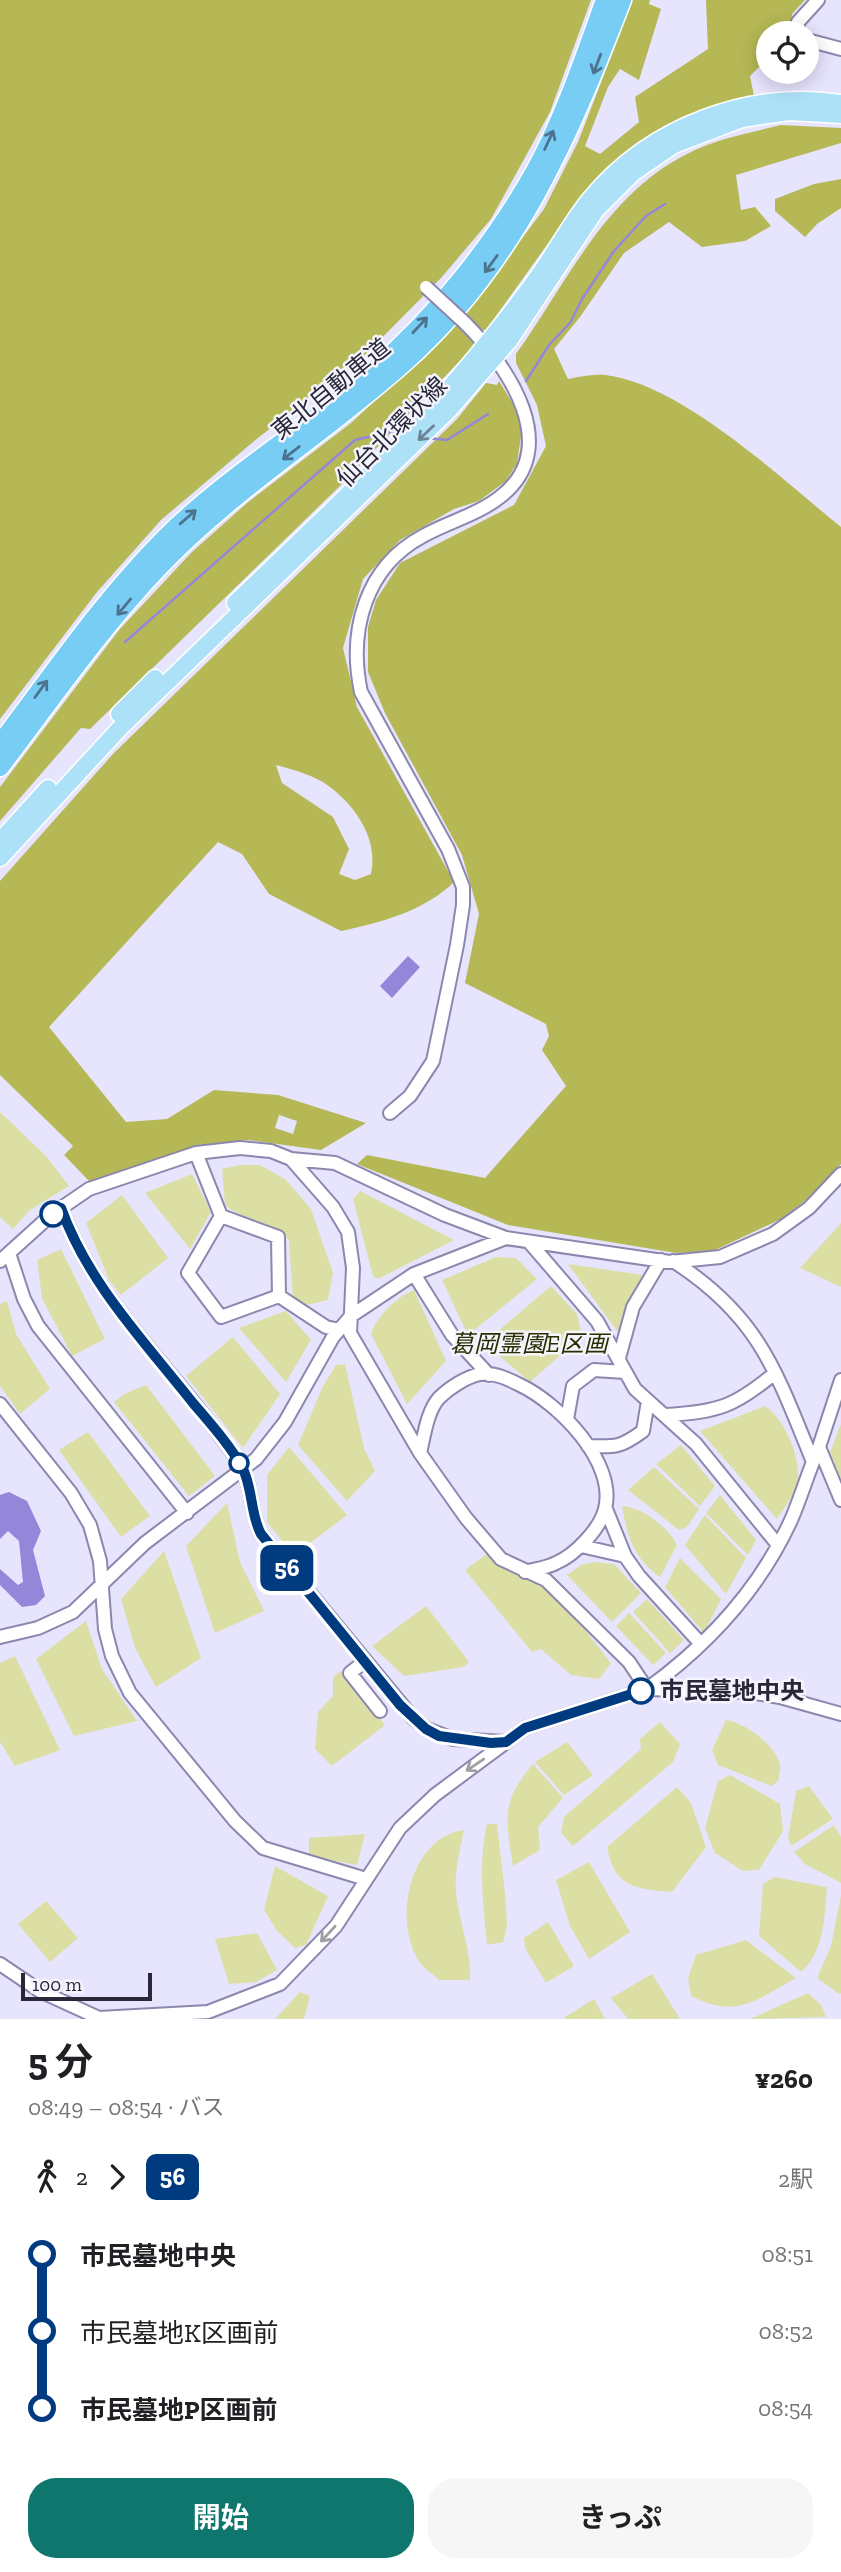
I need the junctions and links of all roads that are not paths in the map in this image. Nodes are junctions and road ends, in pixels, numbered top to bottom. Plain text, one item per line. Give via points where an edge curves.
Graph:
1 (605, 0) edge
2 (622, 0) edge
3 (818, 0) edge
4 (799, 21) edge
5 (819, 43) edge
6 (841, 49) edge
7 (841, 103) edge
8 (841, 116) edge
9 (426, 288) dead end
10 (490, 350) junction
11 (395, 453) junction
12 (0, 744) edge
13 (0, 767) edge
14 (0, 841) edge
15 (0, 858) edge
16 (390, 1113) dead end
17 (196, 1153) junction
18 (290, 1159) junction
19 (841, 1174) edge
20 (61, 1208) junction
21 (221, 1216) junction
22 (506, 1238) junction
23 (530, 1243) junction
24 (4, 1257) edge
25 (667, 1261) junction
26 (414, 1274) junction
27 (279, 1296) junction
28 (351, 1316) junction
29 (339, 1330) junction
30 (619, 1359) junction
31 (625, 1372) junction
32 (775, 1373) junction
33 (489, 1374) junction
34 (841, 1381) edge
35 (648, 1401) junction
36 (0, 1404) edge
37 (665, 1415) junction
38 (567, 1419) junction
39 (588, 1446) junction
40 (819, 1447) junction
41 (420, 1453) junction
42 (813, 1462) junction
43 (243, 1470) junction
44 (841, 1500) edge
45 (606, 1509) junction
46 (187, 1513) junction
47 (778, 1545) junction
48 (580, 1546) junction
49 (625, 1556) junction
50 (525, 1572) junction
51 (102, 1584) junction
52 (0, 1637) edge
53 (701, 1643) junction
54 (364, 1662) junction
55 (647, 1689) junction
56 (380, 1711) dead end
57 (841, 1714) edge
58 (506, 1742) junction
59 (366, 1879) junction
60 (0, 1964) edge
61 (100, 2018) edge

12 -> 1 highway, 東北自動車道 via 82,633 165,538 370,373 420,326 473,263 536,169
2 -> 13 highway, 東北自動車道 via 558,157 517,227 463,299 408,359 216,511 159,567
3 - 4 street
5 - 6 street
7 - 10 main road, 仙台北環状線 via 793,100 732,109 693,123 644,150 591,198
8 - 10 main road, 仙台北環状線 via 789,112 742,119 694,135 652,158 596,210 536,302
9 - 10 street, bridge
10 - 11 main road, 仙台北環状線
10 - 16 street via 525,411 529,430 525,463 501,497 421,537 387,565 368,593 358,623 361,692 448,849 463,887 440,1040 423,1080
11 - 14 main road, 仙台北環状線 via 136,697
11 - 15 main road, 仙台北環状線 via 120,728
17 - 18 street via 240,1148 271,1151
17 - 20 street via 89,1189
17 - 21 street
18 - 22 street via 335,1163
18 - 28 street via 333,1207 348,1232 353,1268
19 - 25 street via 809,1208 773,1234 720,1257
20 - 24 street
20 - 43 street via 94,1278
21 - 27 street via 278,1237
21 - 27 street via 188,1273 221,1317
22 - 23 street
22 - 26 street
23 - 25 street
23 - 30 street via 586,1306
24 - 46 street via 38,1326
25 - 30 street via 632,1307
25 - 32 street via 706,1284 740,1315
26 - 28 street
26 - 33 street via 452,1335
27 - 29 street via 326,1327
28 - 29 street
28 - 41 street via 350,1333
29 - 43 street via 285,1422
30 - 31 street
31 - 35 street
31 - 38 street via 594,1370 573,1386
32 - 37 street via 721,1407 704,1413
32 - 42 street
33 - 38 street via 531,1390
33 - 41 street via 460,1382 438,1399
34 - 40 street
35 - 37 street
35 - 39 street via 643,1432 621,1447
36 - 51 street via 83,1509 100,1561
37 - 47 street via 719,1469
38 - 39 street
39 - 45 street via 597,1459
40 - 42 street
40 - 44 street
41 - 50 street via 501,1559
42 - 47 street
43 - 46 street
43 - 54 street via 261,1534
45 - 48 street
45 - 49 street
46 - 51 street via 145,1543
47 - 53 street via 743,1600
48 - 49 street
48 - 50 street via 557,1563
49 - 53 street
50 - 55 street via 546,1580 570,1601 629,1662
51 - 52 street via 73,1612 38,1628
51 - 59 street via 106,1629 118,1672 137,1702 235,1821 263,1849
53 - 55 street
54 - 56 street via 350,1673
54 - 58 street via 426,1729 453,1740
55 - 57 street via 749,1692
55 - 58 street via 525,1728
58 -> 59 street via 435,1795 400,1828
59 -> 61 street via 336,1926 280,1984 208,2012
60 - 61 street via 40,1991

